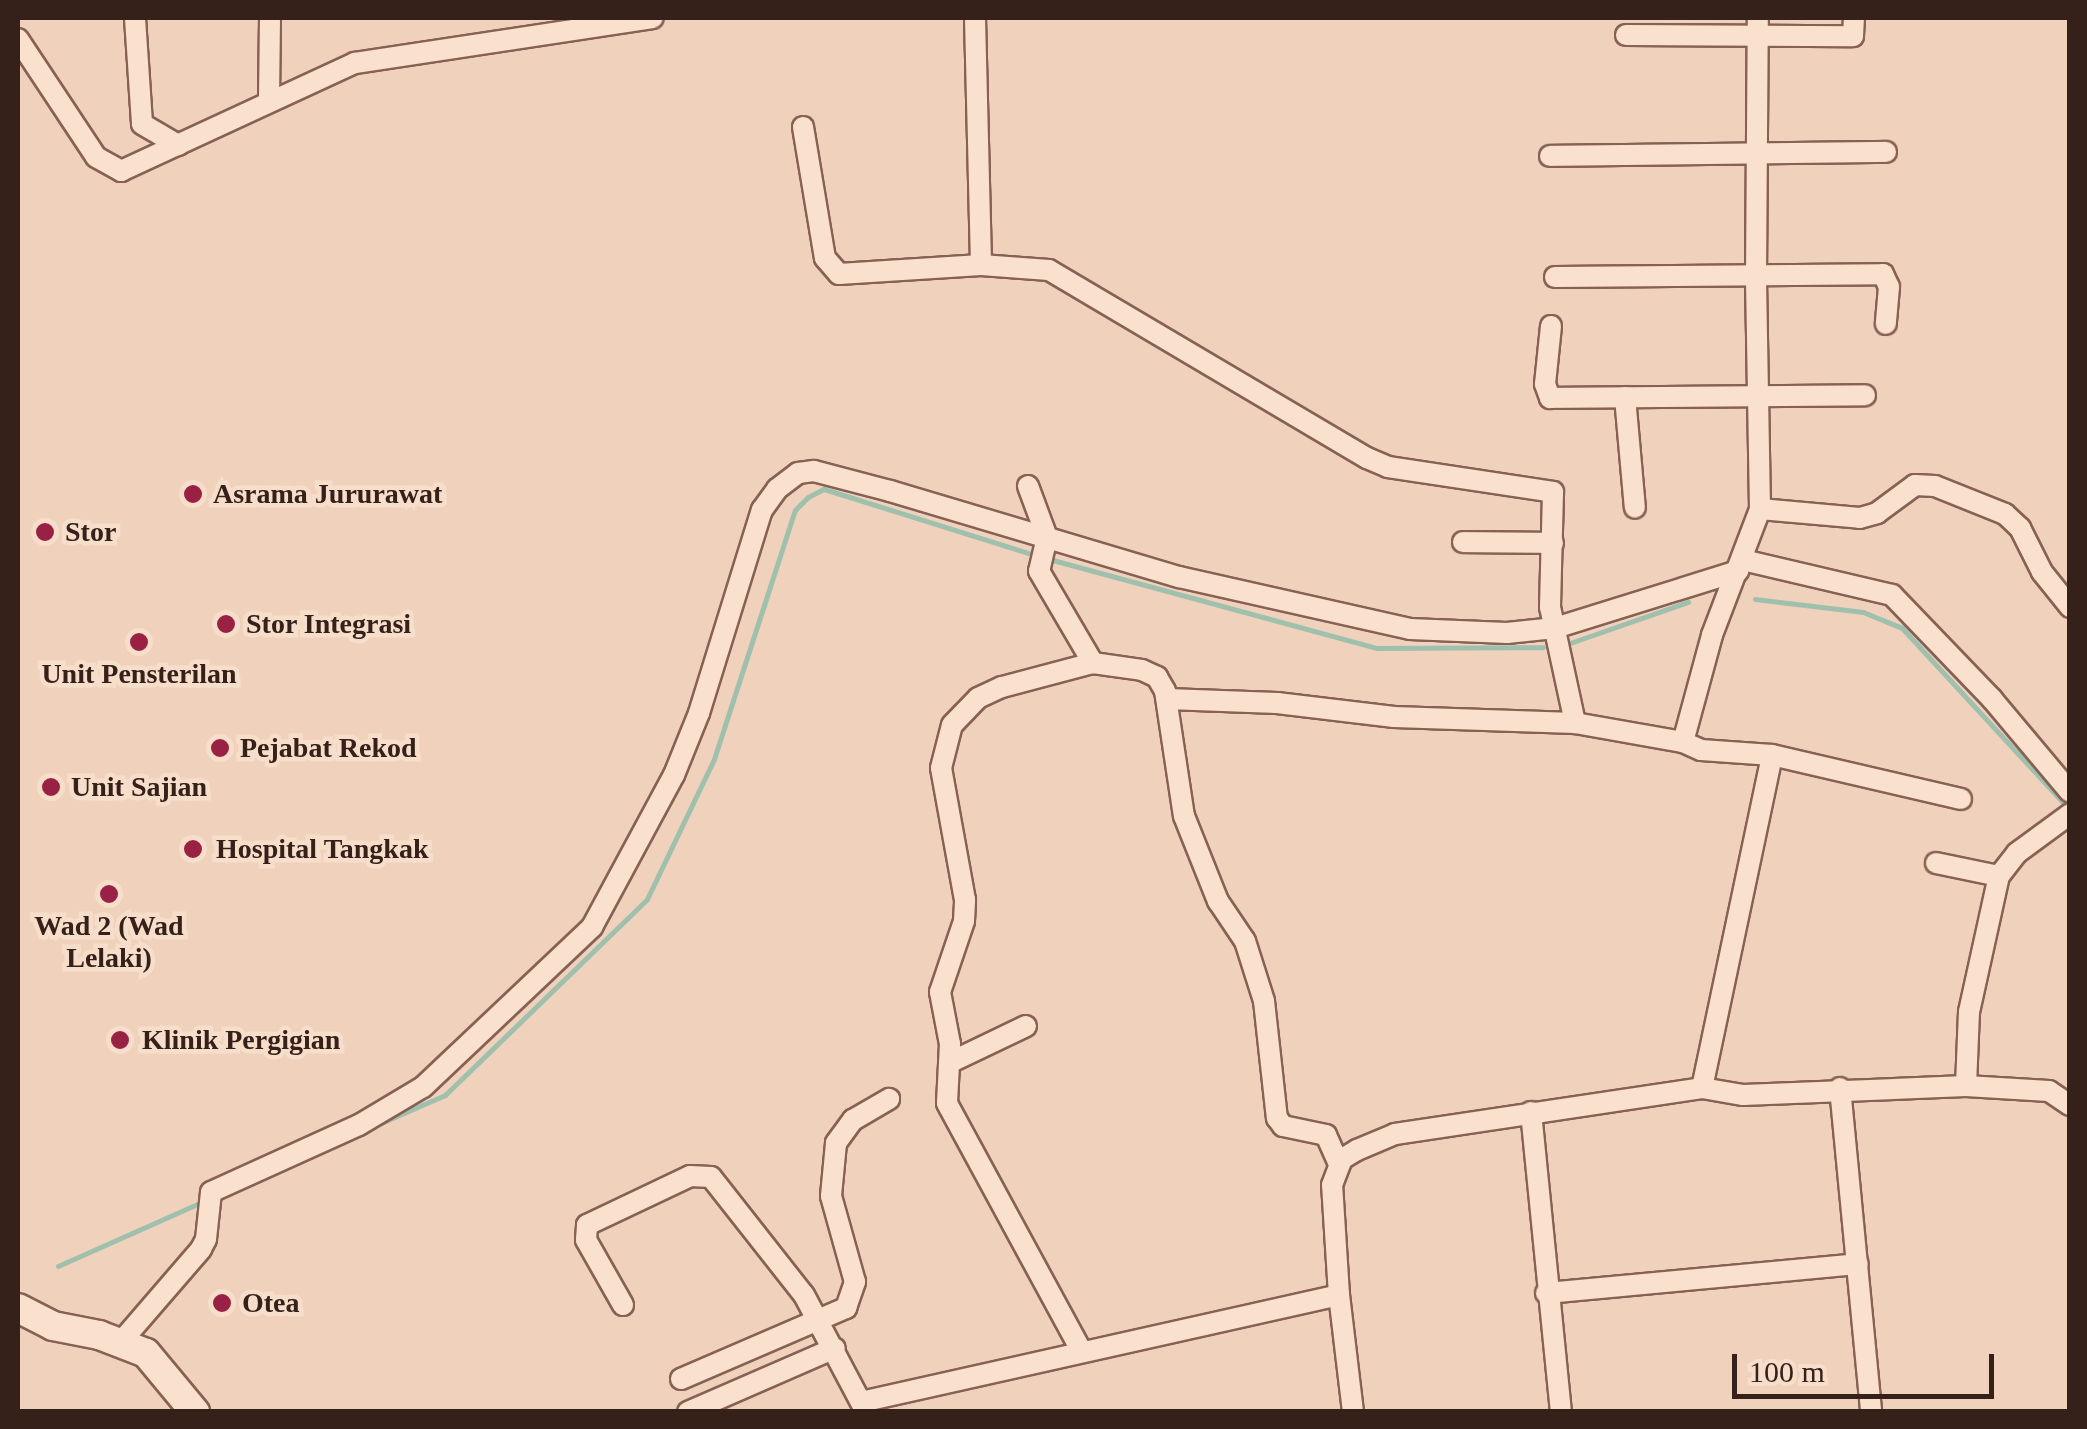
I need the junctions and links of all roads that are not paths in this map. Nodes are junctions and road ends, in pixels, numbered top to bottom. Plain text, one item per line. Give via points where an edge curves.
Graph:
1 (135, 18) edge
2 (270, 18) edge
3 (653, 18) edge
4 (975, 18) edge
5 (1854, 18) edge
6 (618, 20) edge
7 (1758, 27) edge
8 (1626, 35) dead end
9 (18, 39) edge
10 (269, 100) junction
11 (803, 127) dead end
12 (178, 146) junction
13 (1886, 152) dead end
14 (1550, 156) dead end
15 (1756, 157) junction
16 (981, 265) junction
17 (1756, 277) junction
18 (1555, 278) dead end
19 (1886, 324) dead end
20 (1551, 326) dead end
21 (1864, 395) dead end
22 (1757, 396) junction
23 (1624, 397) junction
24 (1028, 486) dead end
25 (1635, 508) dead end
26 (1760, 509) junction
27 (1463, 542) dead end
28 (1553, 543) junction
29 (1043, 548) junction
30 (1740, 566) junction
31 (2070, 606) edge
32 (1555, 628) junction
33 (1094, 663) junction
34 (1167, 698) junction
35 (1574, 724) junction
36 (1682, 742) junction
37 (1772, 755) junction
38 (2070, 792) edge
39 (1961, 799) dead end
40 (2070, 814) edge
41 (1936, 863) dead end
42 (1999, 876) junction
43 (1026, 1026) dead end
44 (951, 1062) junction
45 (1966, 1086) junction
46 (1702, 1088) junction
47 (1840, 1088) junction
48 (889, 1099) dead end
49 (2070, 1105) edge
50 (1531, 1112) junction
51 (1339, 1164) junction
52 (1858, 1264) junction
53 (1546, 1293) junction
54 (1339, 1295) junction
55 (623, 1305) dead end
56 (18, 1308) edge
57 (820, 1320) junction
58 (120, 1343) junction
59 (835, 1348) junction
60 (1082, 1352) junction
61 (680, 1379) dead end
62 (863, 1407) edge
63 (195, 1412) edge
64 (688, 1412) edge
65 (1354, 1412) edge
66 (1561, 1412) edge
67 (1872, 1412) edge

1 - 12 street via 142,124
2 - 10 street
3 - 6 street
4 - 16 street
5 - 7 street via 1852,36
6 - 10 street via 355,63
7 - 8 street
7 - 15 street
9 - 12 street via 107,166 128,170
10 - 12 street
11 - 16 street via 825,258 833,271
13 - 15 street
14 - 15 street
15 - 17 street
16 - 28 street via 1049,270 1388,466 1548,490 1556,498
17 - 18 street
17 - 19 street via 1883,274 1889,287
17 - 22 street
20 - 23 street via 1550,398
21 - 22 street
22 - 23 street
22 - 26 street
23 - 25 street
24 - 29 street
26 - 30 street
26 - 31 street via 1860,518 1915,486 1935,486 2005,514
27 - 28 street
28 - 32 street via 1549,591
29 - 32 street via 1410,629 1507,634
29 - 33 street
29 - 58 street via 814,471 786,480 762,510 674,776 592,927 423,1087 359,1126 214,1189 201,1248
30 - 32 street
30 - 36 street
30 - 38 street via 1892,595
32 - 35 street
33 - 34 street via 1142,670 1157,678
33 - 44 street via 978,698 944,744 941,768 965,900 940,992
34 - 35 street
34 - 51 street via 1184,816 1218,900 1244,941 1264,1001 1277,1118 1283,1126 1326,1135
35 - 36 street
36 - 37 street via 1701,750
37 - 39 street
37 - 46 street
40 - 42 street via 2016,853
41 - 42 street
42 - 45 street via 1969,1012
43 - 44 street
44 - 60 street via 947,1103
45 - 47 street
45 - 49 street via 2049,1091
46 - 47 street via 1743,1095
46 - 50 street
47 - 52 street
48 - 57 street via 853,1120 836,1143 831,1196 855,1282 846,1308
50 - 51 street via 1395,1134
50 - 53 street
51 - 54 street via 1332,1185
52 - 53 street
52 - 67 street
53 - 66 street
54 - 60 street
54 - 65 street
55 - 57 street via 586,1240 587,1226 697,1174 716,1182
56 - 58 street via 52,1326
57 - 59 street
57 - 61 street
58 - 63 street via 157,1362
59 - 62 street
59 - 64 street
60 - 62 street

